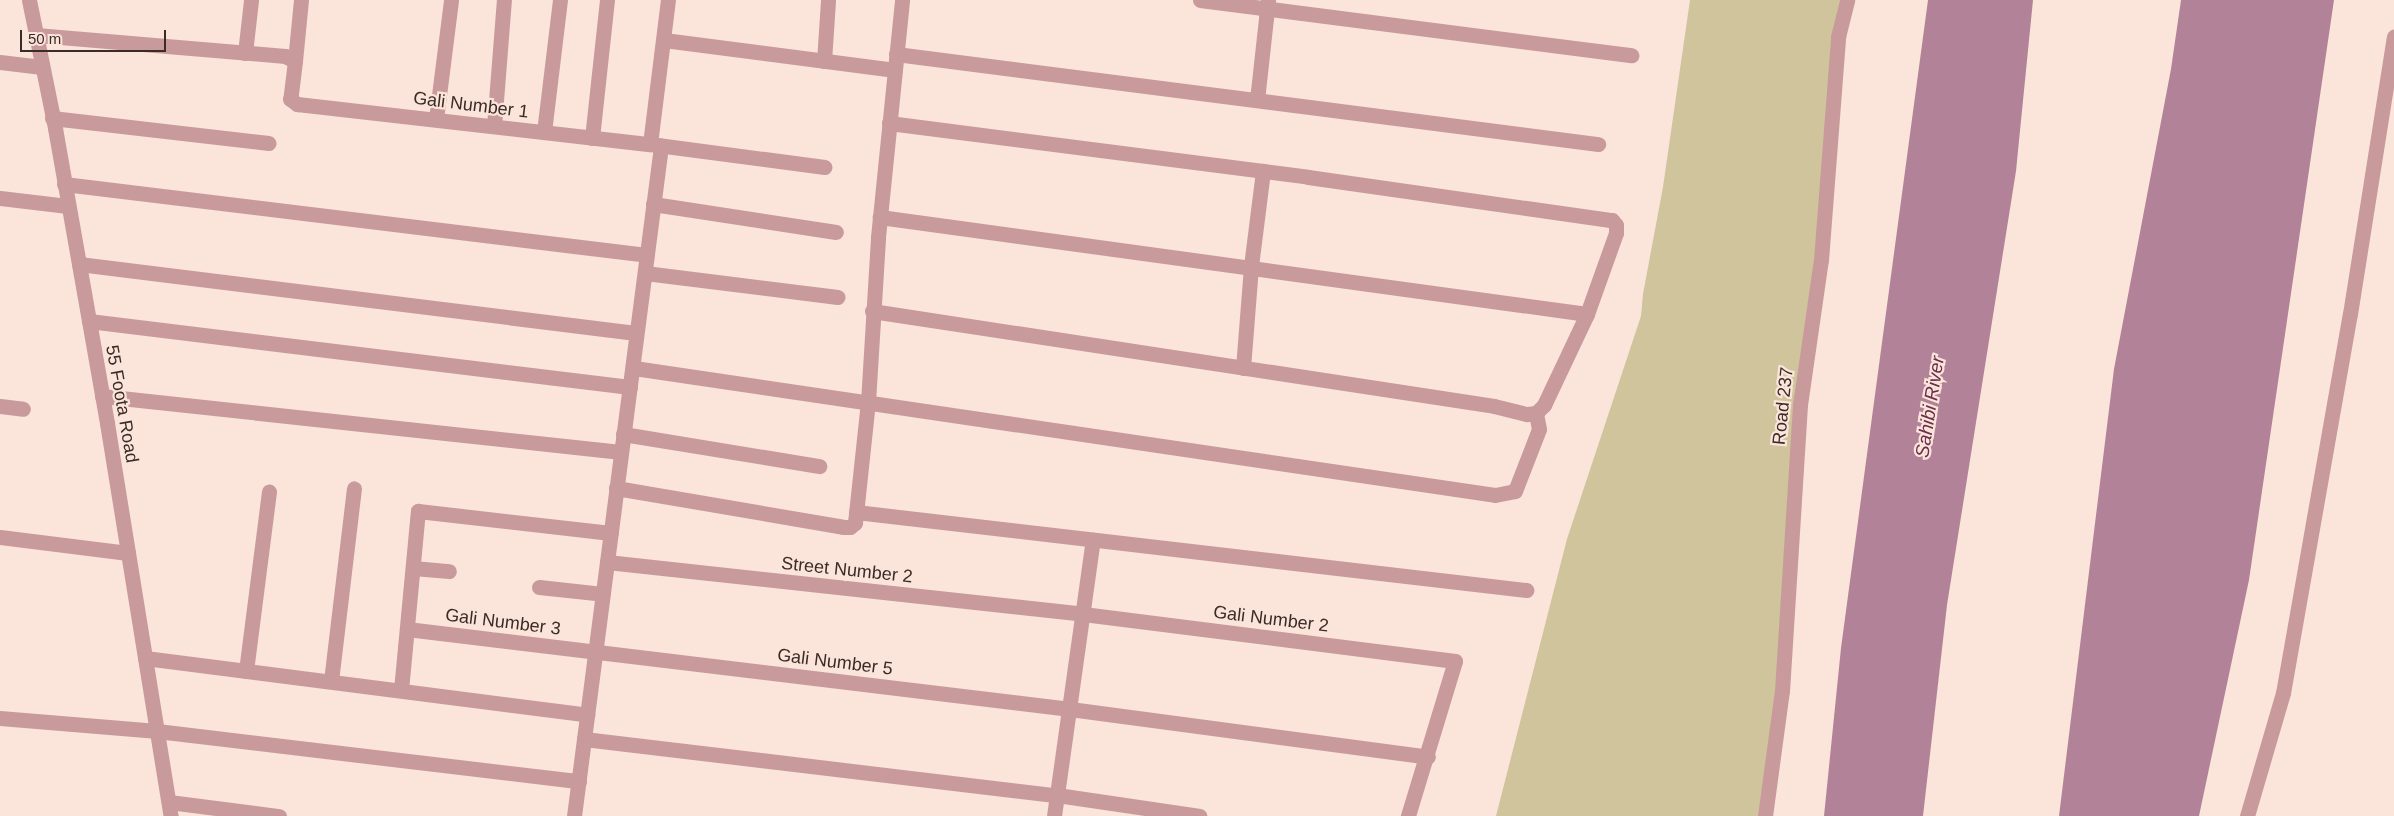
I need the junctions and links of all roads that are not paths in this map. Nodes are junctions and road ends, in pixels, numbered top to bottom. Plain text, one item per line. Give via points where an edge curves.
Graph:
1 (29, 0) edge
2 (251, 0) edge
3 (301, 0) edge
4 (451, 0) edge
5 (504, 0) edge
6 (560, 0) edge
7 (607, 0) edge
8 (668, 0) edge
9 (828, 0) edge
10 (902, 0) edge
11 (1200, 0) edge
12 (1847, 0) edge
13 (1267, 4) edge
14 (36, 35) junction
15 (2394, 36) edge
16 (664, 40) junction
17 (246, 53) junction
18 (896, 54) junction
19 (1632, 55) dead end
20 (295, 61) junction
21 (824, 61) junction
22 (0, 62) edge
23 (42, 66) junction
24 (895, 70) junction
25 (1257, 100) junction
26 (52, 118) junction
27 (436, 119) junction
28 (890, 123) junction
29 (494, 126) junction
30 (544, 132) junction
31 (592, 138) junction
32 (269, 143) dead end
33 (1598, 144) dead end
34 (655, 145) junction
35 (824, 167) dead end
36 (1263, 171) junction
37 (64, 184) junction
38 (0, 198) edge
39 (654, 204) junction
40 (68, 206) junction
41 (880, 217) junction
42 (836, 232) dead end
43 (647, 255) junction
44 (79, 264) junction
45 (1251, 266) junction
46 (645, 273) junction
47 (838, 297) dead end
48 (872, 311) junction
49 (1587, 314) junction
50 (89, 322) junction
51 (636, 333) junction
52 (634, 368) junction
53 (1243, 368) junction
54 (630, 387) junction
55 (102, 396) junction
56 (868, 402) junction
57 (0, 406) edge
58 (23, 409) dead end
59 (1536, 413) junction
60 (624, 434) junction
61 (621, 452) junction
62 (819, 466) dead end
63 (354, 488) dead end
64 (616, 488) junction
65 (269, 491) dead end
66 (856, 512) junction
67 (611, 533) junction
68 (0, 537) edge
69 (1093, 540) junction
70 (128, 553) junction
71 (607, 562) junction
72 (413, 568) junction
73 (449, 571) dead end
74 (539, 587) dead end
75 (1526, 590) dead end
76 (603, 594) junction
77 (1083, 614) junction
78 (407, 629) junction
79 (595, 652) junction
80 (145, 658) junction
81 (246, 670) junction
82 (330, 681) junction
83 (401, 690) junction
84 (1070, 709) junction
85 (587, 715) junction
86 (0, 718) edge
87 (157, 731) junction
88 (584, 740) junction
89 (1428, 757) junction
90 (579, 781) junction
91 (1057, 795) junction
92 (170, 809) edge
93 (279, 816) edge
94 (574, 816) edge
95 (1054, 816) edge
96 (1200, 816) edge
97 (1408, 816) edge
98 (1765, 816) edge
99 (2247, 816) edge

1 - 14 street, 55 Foota Road
2 - 17 street
3 - 20 street
4 - 27 street
5 - 29 street
6 - 30 street
7 - 31 street
8 - 16 street
9 - 21 street
10 - 18 street
11 - 13 street
12 - 98 street, Road 237 via 1838,37 1821,260 1800,405 1782,690
13 - 19 street
13 - 25 street
14 - 17 street
14 - 23 street, 55 Foota Road
15 - 99 street via 2348,324 2283,693
16 - 21 street
16 - 34 street
17 - 20 street via 285,56
18 - 24 street
18 - 25 street
20 - 27 street, Gali Number 1 via 290,99 297,104
21 - 24 street
22 - 23 street
23 - 26 street, 55 Foota Road
24 - 28 street
25 - 33 street
26 - 32 street
26 - 37 street, 55 Foota Road
27 - 29 street, Gali Number 1
28 - 36 street
28 - 41 street
29 - 30 street, Gali Number 1
30 - 31 street, Gali Number 1
31 - 34 street, Gali Number 1
34 - 35 street, Gali Number 1
34 - 39 street
36 - 45 street
36 - 49 street via 1612,220 1616,233
37 - 40 street, 55 Foota Road
37 - 43 street
38 - 40 street
39 - 42 street
39 - 43 street
40 - 44 street, 55 Foota Road
41 - 45 street
41 - 48 street
43 - 46 street
44 - 50 street, 55 Foota Road
44 - 51 street
45 - 49 street
45 - 53 street
46 - 47 street
46 - 51 street
48 - 53 street
48 - 56 street
49 - 59 street via 1544,405
50 - 54 street
50 - 55 street, 55 Foota Road
51 - 52 street
52 - 54 street
52 - 56 street
53 - 59 street
54 - 60 street
55 - 61 street
55 - 70 street, 55 Foota Road
56 - 59 street via 1495,495 1515,491 1539,429
56 - 66 street
57 - 58 street
60 - 61 street
60 - 62 street
61 - 64 street
63 - 82 street
64 - 66 street via 843,527 854,524
64 - 67 street
65 - 81 street
66 - 69 street
67 - 71 street
67 - 72 street via 418,511
68 - 70 street
69 - 75 street
69 - 77 street
70 - 80 street, 55 Foota Road
71 - 76 street
71 - 77 street, Street Number 2
72 - 73 street
72 - 78 street
74 - 76 street
76 - 79 street
77 - 84 street
77 - 89 street, Gali Number 2 via 1455,661
78 - 79 street, Gali Number 3
78 - 83 street
79 - 84 street, Gali Number 5
79 - 85 street
80 - 81 street
80 - 87 street, 55 Foota Road
81 - 82 street
82 - 83 street
83 - 85 street
84 - 89 street, Gali Number 5
84 - 91 street
85 - 88 street
86 - 87 street
87 - 90 street
87 - 92 street, 55 Foota Road
88 - 90 street
88 - 91 street
89 - 97 street
90 - 94 street
91 - 95 street
91 - 96 street
92 - 93 street

